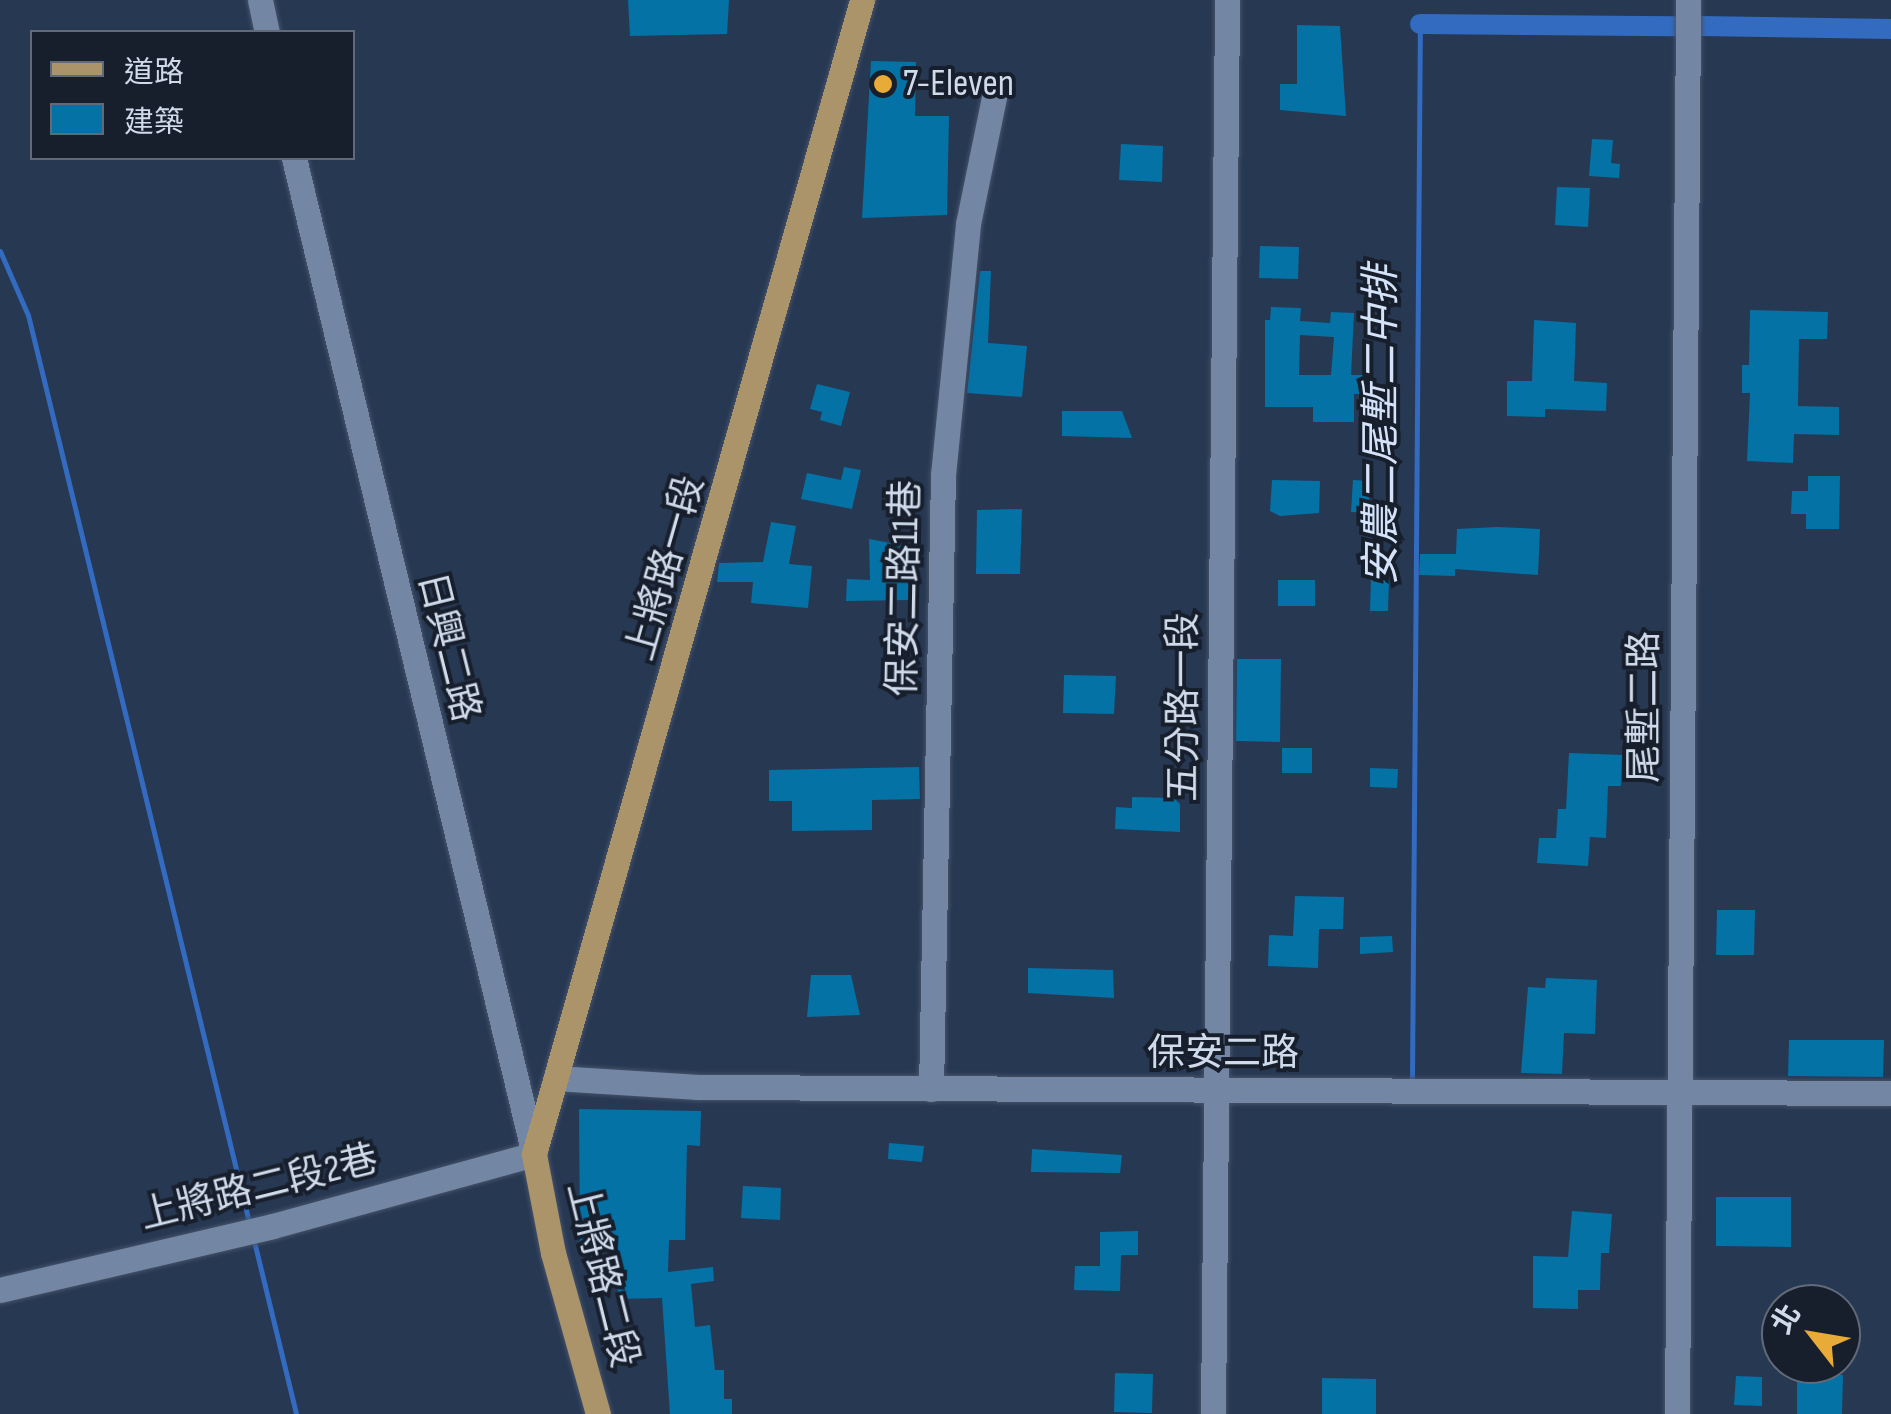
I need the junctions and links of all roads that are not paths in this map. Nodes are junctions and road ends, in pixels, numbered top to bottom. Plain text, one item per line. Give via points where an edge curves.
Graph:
1 (260, 0) edge
2 (862, 0) edge
3 (1227, 0) edge
4 (1688, 0) edge
5 (266, 30) edge
6 (995, 92) dead end
7 (294, 160) edge
8 (556, 1078) junction
9 (931, 1089) junction
10 (1219, 1092) junction
11 (1680, 1093) junction
12 (1891, 1093) edge
13 (534, 1154) junction
14 (0, 1290) edge
15 (598, 1414) edge
16 (1213, 1414) edge
17 (1677, 1414) edge

1 - 5 street
2 - 8 main road, 上將路一段
3 - 10 street, 五分路一段
4 - 11 street, 尾塹二路
6 - 9 street, 保安二路11巷 via 968,224 943,476
7 - 13 street, 日興二路
8 - 9 street, 保安二路
8 - 13 main road, 上將路一段
9 - 10 street, 保安二路
10 - 11 street, 保安二路
10 - 16 street, 五分路一段
11 - 12 street, 保安二路
11 - 17 street, 尾塹二路
13 - 14 street, 上將路二段2巷 via 273,1226
13 - 15 main road, 上將路二段 via 553,1253

